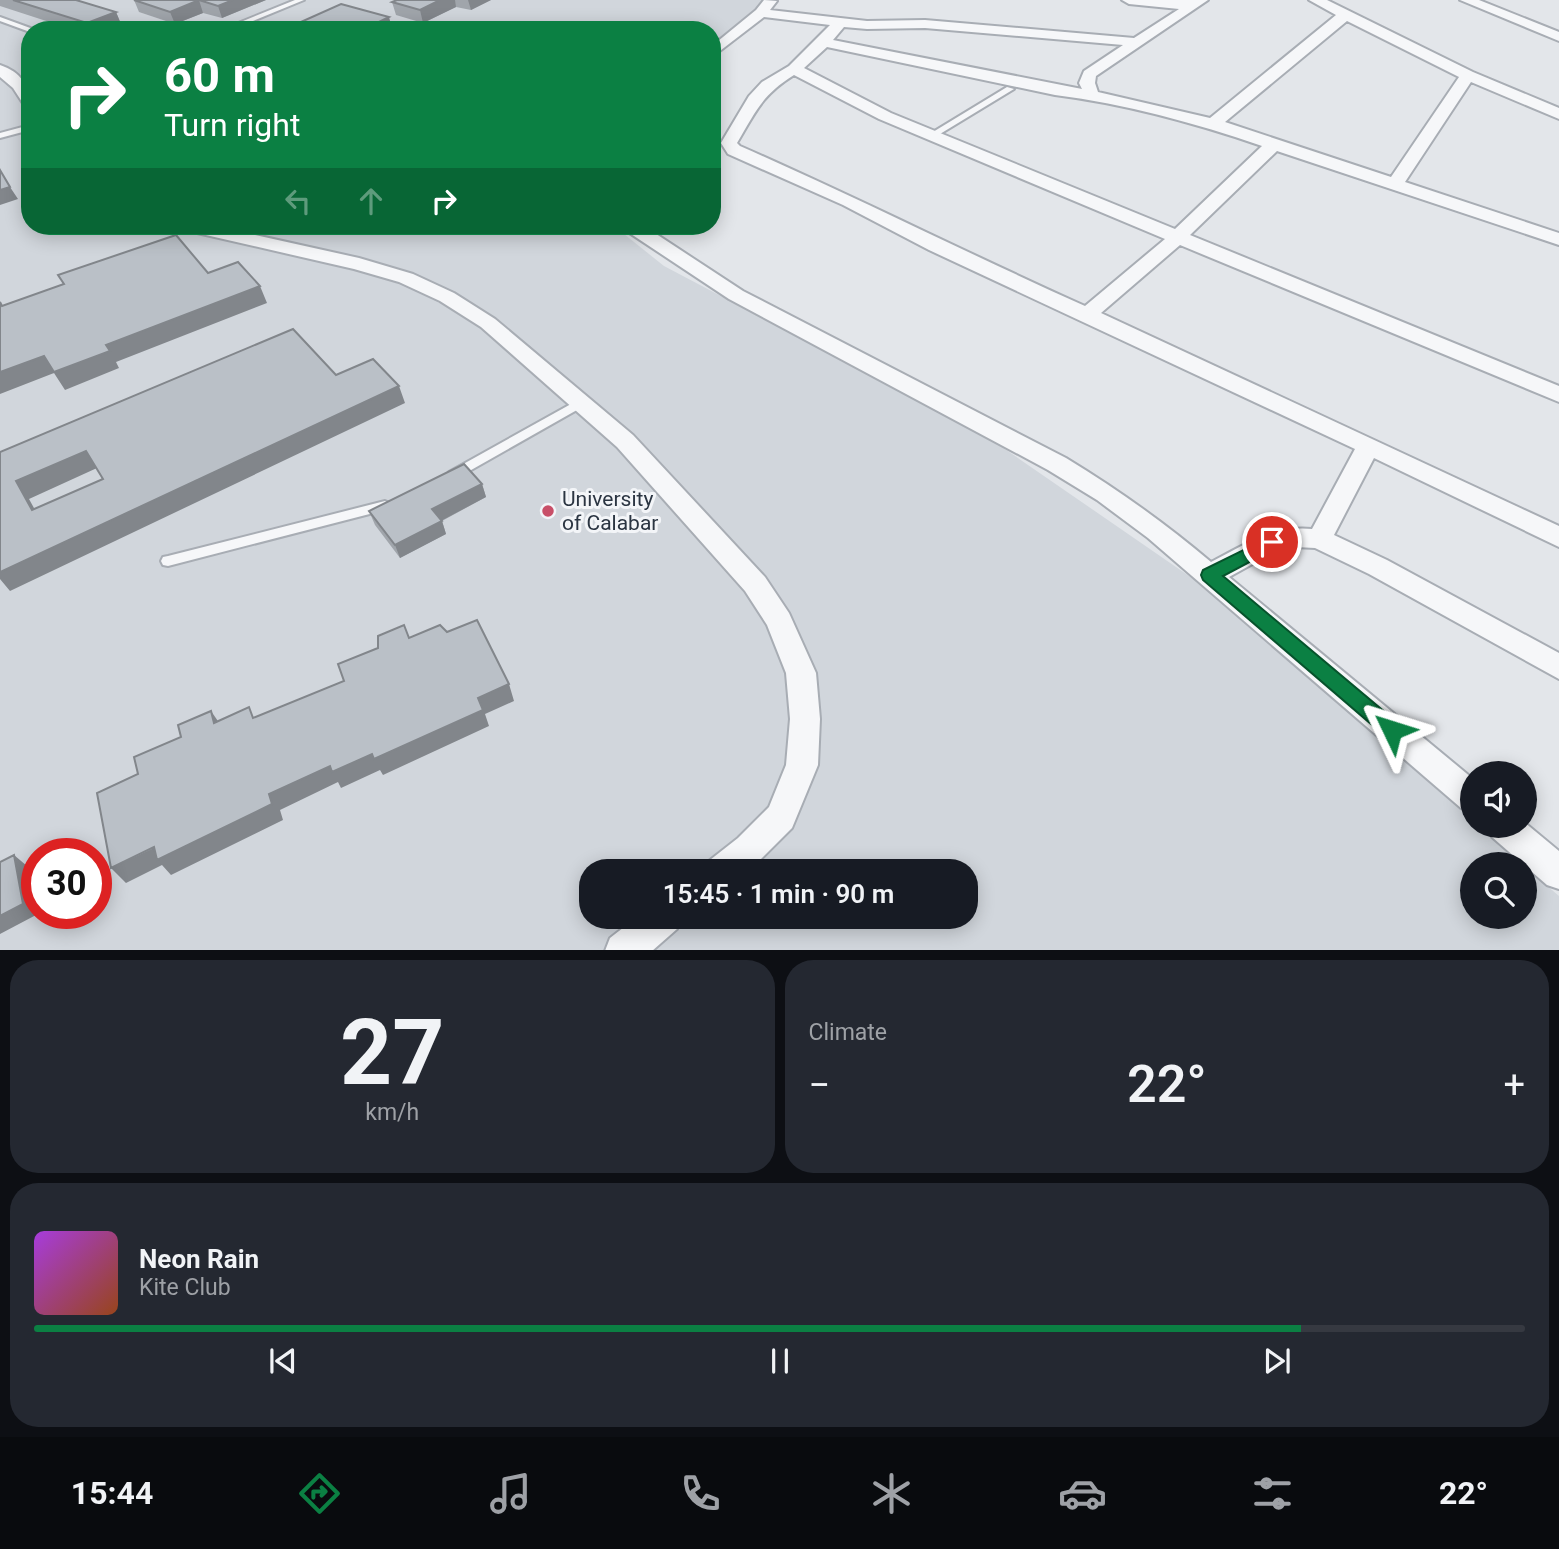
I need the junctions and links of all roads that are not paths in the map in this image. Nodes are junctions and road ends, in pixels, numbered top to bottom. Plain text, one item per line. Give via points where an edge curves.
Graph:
1 (301, 0) edge
2 (771, 0) edge
3 (1129, 0) edge
4 (1316, 0) edge
5 (1467, 0) edge
6 (1197, 3) edge
7 (761, 13) junction
8 (1345, 15) junction
9 (0, 19) edge
10 (246, 21) edge
11 (840, 22) junction
12 (21, 26) edge
13 (1559, 28) edge
14 (1544, 32) junction
15 (1559, 37) edge
16 (824, 42) junction
17 (1135, 42) junction
18 (721, 46) edge
19 (794, 69) junction
20 (0, 70) edge
21 (1468, 75) junction
22 (21, 88) edge
23 (1010, 89) dead end
24 (1092, 95) junction
25 (1559, 114) edge
26 (1213, 124) junction
27 (21, 130) edge
28 (932, 135) junction
29 (0, 136) edge
30 (1275, 143) junction
31 (1395, 184) junction
32 (231, 235) edge
33 (646, 235) edge
34 (1177, 238) junction
35 (1559, 239) edge
36 (1088, 314) junction
37 (1559, 395) edge
38 (580, 403) junction
39 (1368, 446) junction
40 (444, 480) edge
41 (401, 501) edge
42 (1559, 537) edge
43 (1319, 539) junction
44 (168, 561) dead end
45 (1209, 575) junction
46 (1559, 667) edge
47 (1460, 788) edge
48 (1518, 838) edge
49 (738, 859) edge
50 (1559, 873) edge
51 (650, 929) edge
52 (623, 950) edge

1 - 10 lane
2 - 7 street
3 - 6 street
4 - 8 street
5 - 14 street
6 - 17 street
7 - 11 street
7 - 18 street
8 - 21 street
8 - 26 street
9 - 12 lane
11 - 16 street
11 - 17 street
13 - 14 street
14 - 15 street
16 - 19 street
16 - 24 street
17 - 24 street via 1089,75
19 - 28 street
19 - 36 street via 757,96 729,143 734,150
20 - 22 street
21 - 25 street
21 - 31 street
23 - 28 lane
24 - 26 street
26 - 30 street
27 - 29 lane
28 - 34 street
30 - 31 street
30 - 34 street
31 - 35 street
32 - 38 street via 359,264 437,292 488,323
33 - 45 street via 736,295 1057,464 1157,531
34 - 36 street
34 - 37 street
36 - 39 street
38 - 40 lane
38 - 49 street via 625,442 755,584 779,621 800,673 806,719 802,765 781,817
39 - 42 street
39 - 43 street
41 - 44 lane
43 - 45 street via 1272,542
43 - 46 street
45 - 47 street
48 - 50 street
51 - 52 street

